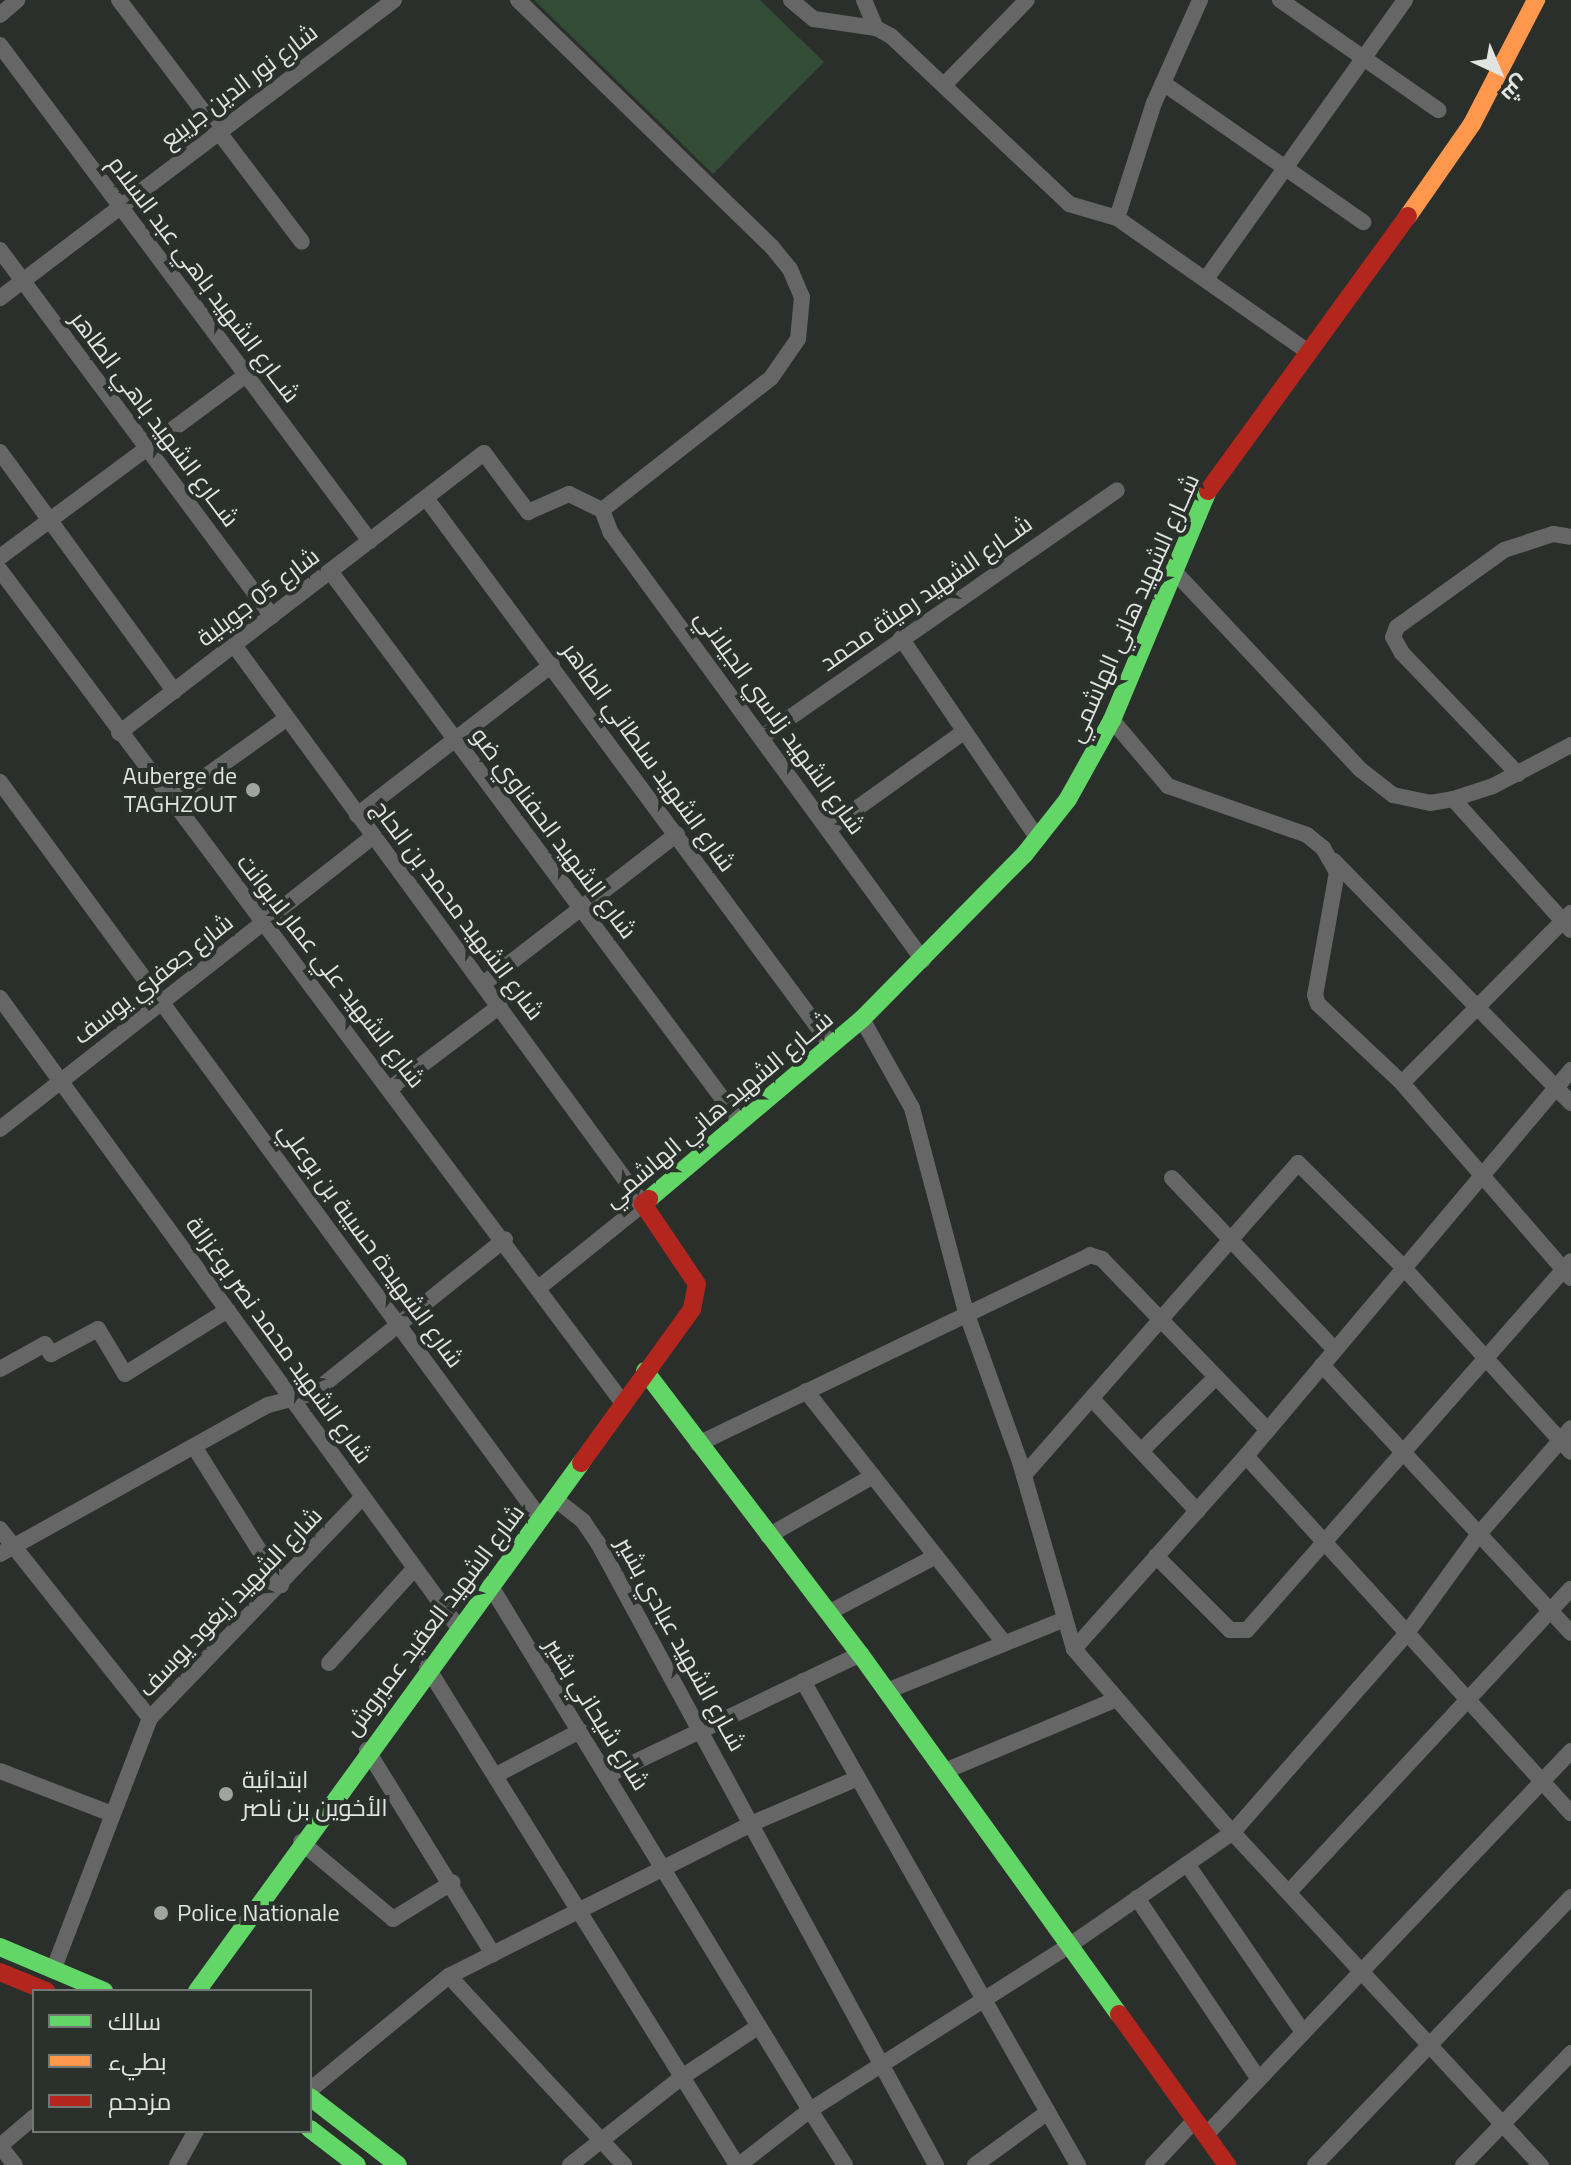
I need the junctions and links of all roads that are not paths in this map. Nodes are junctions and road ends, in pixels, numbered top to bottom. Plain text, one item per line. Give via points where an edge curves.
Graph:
1 (17, 0) edge
2 (119, 0) edge
3 (394, 0) edge
4 (518, 0) edge
5 (791, 0) edge
6 (864, 0) edge
7 (1027, 0) edge
8 (1200, 0) edge
9 (1280, 0) edge
10 (1405, 0) edge
11 (1536, 0) edge
12 (0, 15) edge
13 (876, 28) junction
14 (0, 45) edge
15 (1364, 58) junction
16 (1163, 83) junction
17 (945, 84) junction
18 (1438, 110) dead end
19 (218, 131) junction
20 (1286, 167) junction
21 (120, 207) junction
22 (1117, 218) junction
23 (1363, 222) dead end
24 (302, 242) dead end
25 (0, 250) edge
26 (1206, 279) junction
27 (23, 280) junction
28 (0, 298) edge
29 (1304, 349) junction
30 (245, 376) junction
31 (146, 447) junction
32 (0, 452) edge
33 (1117, 490) dead end
34 (426, 498) junction
35 (602, 510) junction
36 (50, 519) junction
37 (1571, 537) edge
38 (370, 541) junction
39 (0, 557) edge
40 (0, 570) edge
41 (1173, 570) junction
42 (330, 571) junction
43 (272, 616) junction
44 (901, 638) junction
45 (234, 645) junction
46 (552, 665) junction
47 (174, 691) junction
48 (286, 719) junction
49 (1112, 720) junction
50 (965, 731) junction
51 (119, 733) junction
52 (762, 737) junction
53 (455, 740) junction
54 (1571, 745) edge
55 (1518, 774) junction
56 (0, 782) edge
57 (1453, 799) junction
58 (171, 801) junction
59 (357, 815) junction
60 (828, 829) junction
61 (677, 834) junction
62 (373, 837) junction
63 (1038, 839) junction
64 (1332, 859) junction
65 (580, 909) junction
66 (1568, 921) edge
67 (263, 923) junction
68 (923, 960) junction
69 (483, 984) junction
70 (0, 998) edge
71 (163, 1001) junction
72 (1480, 1004) junction
73 (500, 1006) junction
74 (862, 1019) junction
75 (831, 1045) junction
76 (1571, 1070) edge
77 (61, 1082) junction
78 (1402, 1083) junction
79 (1556, 1087) junction
80 (391, 1088) junction
81 (1571, 1103) edge
82 (740, 1122) junction
83 (0, 1129) edge
84 (1482, 1175) junction
85 (1172, 1178) dead end
86 (643, 1204) junction
87 (1230, 1238) junction
88 (505, 1239) junction
89 (1404, 1268) junction
90 (1569, 1269) edge
91 (541, 1286) junction
92 (228, 1310) junction
93 (966, 1312) junction
94 (1161, 1320) junction
95 (398, 1324) junction
96 (1335, 1350) junction
97 (1487, 1356) junction
98 (1322, 1365) junction
99 (0, 1369) edge
100 (645, 1371) junction
101 (1216, 1377) junction
102 (806, 1391) junction
103 (1092, 1399) junction
104 (294, 1400) junction
105 (623, 1403) junction
106 (1268, 1430) junction
107 (1568, 1440) edge
108 (698, 1444) junction
109 (195, 1448) junction
110 (1141, 1451) junction
111 (1403, 1451) junction
112 (1246, 1456) junction
113 (1024, 1475) junction
114 (873, 1476) junction
115 (362, 1498) junction
116 (555, 1499) junction
117 (1197, 1511) junction
118 (540, 1518) junction
119 (0, 1529) edge
120 (1479, 1534) junction
121 (768, 1536) junction
122 (1324, 1542) junction
123 (6, 1550) edge
124 (936, 1556) junction
125 (1156, 1556) junction
126 (414, 1569) junction
127 (281, 1585) junction
128 (490, 1585) junction
129 (1571, 1589) edge
130 (1550, 1610) junction
131 (828, 1613) junction
132 (1065, 1619) junction
133 (458, 1627) junction
134 (1407, 1633) junction
135 (1571, 1633) edge
136 (1004, 1643) junction
137 (1074, 1649) junction
138 (860, 1654) junction
139 (329, 1663) dead end
140 (427, 1667) junction
141 (803, 1681) junction
142 (887, 1691) junction
143 (1117, 1699) junction
144 (1469, 1701) junction
145 (150, 1718) junction
146 (703, 1730) junction
147 (580, 1731) junction
148 (367, 1750) junction
149 (1571, 1751) edge
150 (0, 1771) edge
151 (945, 1771) junction
152 (498, 1774) junction
153 (608, 1775) junction
154 (858, 1778) junction
155 (1542, 1780) junction
156 (1571, 1813) edge
157 (112, 1814) junction
158 (753, 1823) junction
159 (1233, 1832) junction
160 (301, 1842) junction
161 (1187, 1864) junction
162 (663, 1869) junction
163 (453, 1882) junction
164 (1289, 1892) junction
165 (1571, 1897) edge
166 (1137, 1898) junction
167 (579, 1909) junction
168 (1070, 1945) junction
169 (0, 1947) edge
170 (493, 1954) junction
171 (54, 1968) junction
172 (1361, 1968) junction
173 (449, 1976) junction
174 (4, 1978) edge
175 (203, 1986) edge
176 (40, 1989) edge
177 (100, 1989) edge
178 (982, 1998) junction
179 (759, 2026) junction
180 (1302, 2031) junction
181 (1430, 2044) junction
182 (1571, 2053) edge
183 (882, 2060) junction
184 (682, 2077) junction
185 (1258, 2078) junction
186 (312, 2088) edge
187 (312, 2099) edge
188 (810, 2110) junction
189 (1048, 2112) junction
190 (32, 2119) edge
191 (1503, 2123) junction
192 (1200, 2127) junction
193 (312, 2131) edge
194 (195, 2133) edge
195 (603, 2139) junction
196 (0, 2146) edge
197 (15, 2165) edge
198 (177, 2165) edge
199 (357, 2165) edge
200 (398, 2165) edge
201 (570, 2165) edge
202 (624, 2165) edge
203 (738, 2165) edge
204 (845, 2165) edge
205 (936, 2165) edge
206 (975, 2165) edge
207 (1078, 2165) edge
208 (1153, 2165) edge
209 (1227, 2165) edge
210 (1315, 2165) edge
211 (1463, 2165) edge
212 (1541, 2165) edge

1 - 12 street
2 - 19 street
3 - 19 street, شارع نور الدين جريبع
4 - 35 street via 772,247 802,297 804,321 798,339 771,378
5 - 13 street via 814,19
6 - 13 street
7 - 17 street
8 - 16 street
9 - 15 street
10 - 15 street
11 - 29 main road, شــارع الشهيد هاني الهاشمي via 1449,160
13 - 17 street via 910,50
14 - 21 street, شــارع الشهيد باهي عبد السلام
15 - 18 street
15 - 20 street
16 - 20 street
16 - 22 street
17 - 22 street via 1069,204
19 - 21 street, شارع نور الدين جريبع
19 - 24 street
20 - 23 street
20 - 26 street
21 - 27 street, شارع نور الدين جريبع
21 - 30 street, شــارع الشهيد باهي عبد السلام
22 - 26 street
25 - 27 street, شــارع الشهيد باهي الطاهر
26 - 29 street
27 - 28 street, شارع نور الدين جريبع
27 - 31 street, شــارع الشهيد باهي الطاهر
29 - 41 main road, شــارع الشهيد هاني الهاشمي via 1223,465
30 - 31 street
30 - 38 street, شــارع الشهيد باهي عبد السلام
31 - 36 street
31 - 43 street, شــارع الشهيد باهي الطاهر
32 - 36 street
33 - 44 street, شــارع الشهيد رميثة محمد
34 - 35 street, شارع 05 جويلية via 484,453 528,512 569,494
34 - 38 street, شارع 05 جويلية
34 - 46 street, شارع الشهيد سلطاني الطاهر
35 - 52 street, شارع الشهيد زلاسي الجيلاني via 611,533
36 - 39 street
36 - 47 street
37 - 55 street via 1553,534 1504,550 1397,627 1393,637 1402,653
38 - 42 street, شارع 05 جويلية
40 - 51 street, شارع الشهيد علي عمار لابوانت
41 - 49 main road, شــارع الشهيد هاني الهاشمي
41 - 57 street via 1379,786 1404,800
42 - 43 street, شارع 05 جويلية
42 - 53 street, شارع الشهيد الحفناوي ضو
43 - 45 street, شارع 05 جويلية
44 - 50 street
44 - 52 street, شــارع الشهيد رميثة محمد
45 - 47 street, شارع 05 جويلية
45 - 48 street, شارع الشهيد محمد بن الحاج
46 - 53 street
46 - 61 street, شارع الشهيد سلطاني الطاهر
47 - 51 street, شارع 05 جويلية
48 - 58 street
48 - 59 street, شارع الشهيد محمد بن الحاج
49 - 63 main road, شــارع الشهيد هاني الهاشمي via 1086,770
49 - 64 street via 1168,786 1307,835
50 - 60 street
50 - 63 street
51 - 58 street, شارع الشهيد علي عمار لابوانت
52 - 60 street, شارع الشهيد زلاسي الجيلاني
53 - 59 street
53 - 65 street, شارع الشهيد الحفناوي ضو
54 - 55 street
55 - 57 street
56 - 71 street, شارع الشهيدة حسيبة بن بوعلي
57 - 66 street
58 - 67 street, شارع الشهيد علي عمار لابوانت
59 - 62 street, شارع الشهيد محمد بن الحاج
60 - 68 street, شارع الشهيد زلاسي الجيلاني
61 - 65 street
61 - 75 street, شارع الشهيد سلطاني الطاهر
62 - 67 street, شارع جعفري يوسف
62 - 69 street, شارع الشهيد محمد بن الحاج
63 - 68 main road, شــارع الشهيد هاني الهاشمي
64 - 72 street
64 - 78 street via 1337,872 1315,995 1322,1008
65 - 69 street
65 - 82 street, شارع الشهيد الحفناوي ضو
66 - 72 street
67 - 71 street, شارع جعفري يوسف
67 - 80 street, شارع الشهيد علي عمار لابوانت
68 - 74 main road, شــارع الشهيد هاني الهاشمي
69 - 73 street, شارع الشهيد محمد بن الحاج
70 - 77 street, شارع الشهيد محمد نصر بوغزالة
71 - 77 street, شارع جعفري يوسف
71 - 95 street, شارع الشهيدة حسيبة بن بوعلي
72 - 78 street
72 - 79 street
73 - 80 street
73 - 86 street, شارع الشهيد محمد بن الحاج
74 - 75 main road, شــارع الشهيد هاني الهاشمي
74 - 93 street via 912,1108
75 - 82 main road, شــارع الشهيد هاني الهاشمي
76 - 79 street
77 - 83 street, شارع جعفري يوسف
77 - 92 street, شارع الشهيد محمد نصر بوغزالة
78 - 84 street
79 - 81 street
79 - 84 street
80 - 88 street, شارع الشهيد علي عمار لابوانت
82 - 86 main road, شــارع الشهيد هاني الهاشمي
84 - 89 street
84 - 90 street
85 - 87 street
86 - 91 street, شــارع الشهيد هاني الهاشمي
86 - 100 main road, شارع الشهيد العقيد عميروش via 697,1284 692,1309
87 - 89 street via 1301,1163
87 - 94 street
87 - 96 street
88 - 91 street, شارع الشهيد علي عمار لابوانت
88 - 95 street
89 - 96 street
89 - 97 street
90 - 97 street
91 - 105 street, شارع الشهيد علي عمار لابوانت
92 - 99 street via 125,1374 98,1329 51,1354 45,1344
92 - 104 street, شارع الشهيد محمد نصر بوغزالة
93 - 94 street via 1090,1255 1102,1259
93 - 102 street
93 - 113 street
94 - 101 street
94 - 103 street
95 - 104 street via 313,1393
95 - 118 street, شارع الشهيدة حسيبة بن بوعلي
96 - 98 street
97 - 107 street
97 - 111 street
98 - 106 street
98 - 111 street
100 - 105 main road, شارع الشهيد العقيد عميروش
100 - 108 main road
101 - 106 street
101 - 110 street
102 - 108 street
102 - 114 street
103 - 110 street
103 - 113 street
104 - 109 street via 268,1405
104 - 115 street, شارع الشهيد محمد نصر بوغزالة
105 - 116 main road, شارع الشهيد العقيد عميروش
106 - 112 street
107 - 120 street
108 - 121 main road
109 - 123 street
109 - 127 street
110 - 117 street
111 - 120 street
111 - 122 street
112 - 117 street
112 - 122 street
113 - 132 street
114 - 121 street
114 - 124 street
115 - 126 street, شارع الشهيد محمد نصر بوغزالة
115 - 127 street, شارع الشهيد زيغود يوسف
116 - 118 main road, شارع الشهيد العقيد عميروش
116 - 146 street, شـارع الشهيد عبادي بشير via 583,1521 598,1543
117 - 125 street
118 - 128 main road, شارع الشهيد العقيد عميروش
119 - 123 street
120 - 130 street
120 - 134 street
121 - 131 main road
122 - 125 street via 1242,1633 1230,1630
122 - 134 street
123 - 145 street
124 - 131 street
124 - 136 street
125 - 137 street
126 - 133 street, شارع الشهيد محمد نصر بوغزالة
126 - 139 street
127 - 145 street, شارع الشهيد زيغود يوسف
128 - 133 main road, شارع الشهيد العقيد عميروش
128 - 147 street, شارع شيحاني بشير
129 - 130 street
130 - 135 street
130 - 144 street
131 - 138 main road
132 - 136 street
132 - 137 street
133 - 140 main road, شارع الشهيد العقيد عميروش
134 - 144 street
134 - 159 street
136 - 142 street
137 - 143 street
138 - 141 street
138 - 142 main road
140 - 148 main road, شارع الشهيد العقيد عميروش
140 - 152 street
141 - 146 street
141 - 154 street
142 - 151 main road
143 - 151 street
143 - 159 street
144 - 155 street
144 - 164 street
145 - 157 street, شارع الشهيد زيغود يوسف
146 - 153 street
146 - 158 street, شـارع الشهيد عبادي بشير
147 - 152 street
147 - 153 street, شارع شيحاني بشير
148 - 160 main road, شارع الشهيد العقيد عميروش
148 - 163 street
149 - 155 street
150 - 157 street
151 - 168 main road
152 - 167 street
153 - 162 street, شارع شيحاني بشير
154 - 158 street
154 - 178 street
155 - 156 street
155 - 172 street
157 - 171 street, شارع الشهيد زيغود يوسف
158 - 162 street
158 - 183 street, شـارع الشهيد عبادي بشير
159 - 161 street
159 - 164 street
160 - 163 street via 393,1919
160 - 175 main road, شارع الشهيد العقيد عميروش
161 - 166 street
161 - 180 street
162 - 167 street
162 - 179 street, شارع شيحاني بشير
163 - 170 street
164 - 172 street
165 - 181 street
166 - 168 street
166 - 185 street
167 - 170 street
167 - 184 street
168 - 178 street
168 - 192 main road
169 - 171 main road
170 - 173 street
171 - 177 main road
172 - 180 street
172 - 181 street
173 - 186 street
173 - 195 street
174 - 176 main road
178 - 183 street
178 - 189 street
179 - 184 street
179 - 188 street, شارع شيحاني بشير
180 - 185 street
181 - 191 street
181 - 210 street
182 - 191 street
183 - 188 street
183 - 205 street, شـارع الشهيد عبادي بشير
184 - 195 street
184 - 203 street
185 - 192 street
187 - 200 main road
188 - 203 street
188 - 204 street, شارع شيحاني بشير
189 - 206 street
189 - 207 street
190 - 196 street
191 - 211 street
191 - 212 street
192 - 208 street
192 - 209 main road
193 - 199 main road
194 - 198 street
195 - 201 street
195 - 202 street
196 - 197 street

